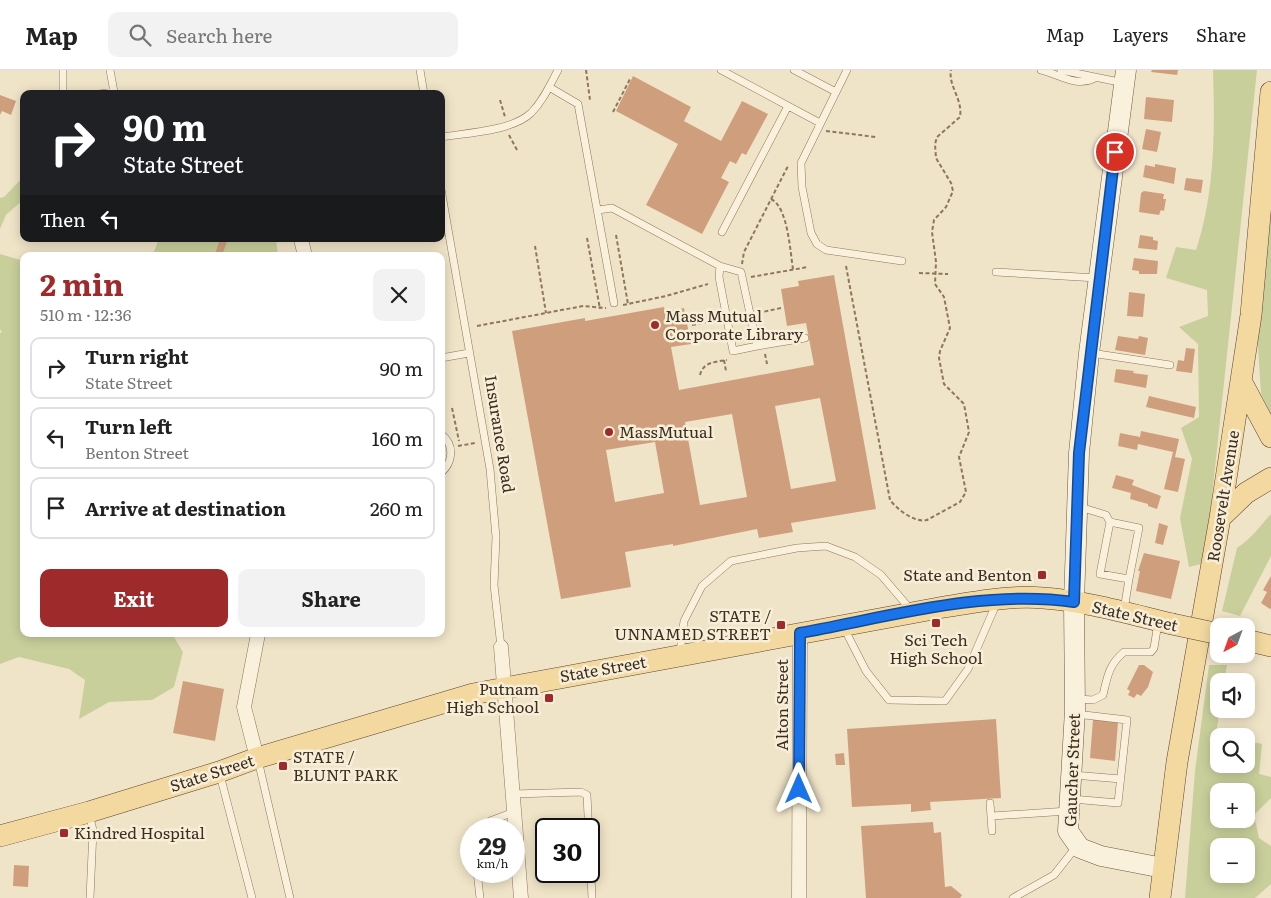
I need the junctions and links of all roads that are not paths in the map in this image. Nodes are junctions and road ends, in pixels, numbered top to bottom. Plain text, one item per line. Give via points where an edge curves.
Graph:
1 (63, 70) edge
2 (110, 70) edge
3 (420, 70) edge
4 (558, 70) edge
5 (721, 70) edge
6 (794, 70) edge
7 (847, 70) edge
8 (1060, 70) edge
9 (1048, 71) edge
10 (1125, 77) edge
11 (1093, 78) junction
12 (549, 87) junction
13 (63, 90) edge
14 (114, 90) edge
15 (423, 90) edge
16 (836, 92) junction
17 (1271, 92) edge
18 (788, 106) junction
19 (820, 123) junction
20 (445, 136) edge
21 (598, 210) junction
22 (445, 213) edge
23 (722, 232) dead end
24 (902, 262) dead end
25 (720, 266) junction
26 (996, 272) dead end
27 (1100, 278) junction
28 (614, 305) road end
29 (805, 338) dead end
30 (757, 346) junction
31 (1089, 352) junction
32 (469, 353) junction
33 (445, 357) edge
34 (1170, 365) dead end
35 (1241, 381) junction
36 (1271, 437) edge
37 (445, 440) edge
38 (445, 467) edge
39 (1271, 478) edge
40 (1077, 506) junction
41 (1220, 518) junction
42 (1110, 522) junction
43 (1129, 579) junction
44 (998, 600) junction
45 (1074, 602) junction
46 (913, 612) junction
47 (1124, 613) junction
48 (1165, 623) junction
49 (843, 625) junction
50 (1210, 632) edge
51 (800, 633) junction
52 (257, 637) edge
53 (1255, 642) edge
54 (1271, 646) edge
55 (501, 647) joint
56 (679, 655) junction
57 (505, 687) junction
58 (1075, 707) junction
59 (258, 758) junction
60 (219, 772) junction
61 (1070, 774) junction
62 (1121, 779) junction
63 (514, 794) junction
64 (990, 803) dead end
65 (1069, 804) junction
66 (89, 812) junction
67 (514, 812) junction
68 (992, 816) junction
69 (498, 818) edge
70 (992, 831) dead end
71 (0, 836) edge
72 (1078, 845) junction
73 (1163, 868) junction
74 (478, 883) edge
75 (90, 898) edge
76 (252, 898) edge
77 (290, 898) edge
78 (480, 898) edge
79 (522, 898) edge
80 (592, 898) edge
81 (799, 898) edge
82 (1013, 898) edge
83 (1160, 898) edge

1 - 13 lane
2 - 14 lane
3 - 15 lane
4 - 12 lane
5 - 18 lane
6 - 16 lane
7 - 16 lane
8 - 11 lane
9 - 11 lane via 1054,76 1084,83
10 - 11 lane
10 - 27 main road, Gaucher Street
12 - 20 lane via 520,121
12 - 21 lane via 578,104
16 - 19 lane
17 - 35 main road, Roosevelt Avenue via 1251,315
18 - 19 lane
18 - 23 lane
19 - 24 lane via 801,163 811,233 817,244 826,250
21 - 25 lane via 612,208
21 - 28 lane
22 - 32 lane, Insurance Road
25 - 30 lane via 741,272
25 - 30 lane via 733,350
26 - 27 lane
27 - 31 main road, Gaucher Street
29 - 30 lane
31 - 34 lane
31 - 40 main road, Gaucher Street
32 - 33 lane
32 - 55 lane, Insurance Road via 491,478 496,537 494,585
35 - 36 main road
35 - 41 main road, Roosevelt Avenue
37 - 38 lane via 450,447 451,459
39 - 41 main road via 1246,493
40 - 42 lane via 1106,515
40 - 45 main road, Gaucher Street
41 - 73 main road, Roosevelt Avenue via 1177,762
42 - 43 lane via 1139,528
42 - 43 lane via 1100,574
43 - 47 lane
44 - 45 main road, State Street via 1042,598
44 - 46 main road, State Street
44 - 49 lane via 968,669 945,700 889,700 866,671
45 - 47 main road, State Street
45 - 58 main road, Gaucher Street
46 - 49 main road, State Street
46 - 56 lane via 881,575 855,557 826,546 797,548 731,561 702,586 684,621
47 - 48 main road, State Street
48 - 50 main road, State Street, bridge
48 - 58 lane via 1151,652 1124,652 1112,664 1103,695
49 - 51 main road, State Street
51 - 56 main road, State Street
51 - 81 street, Alton Street
52 - 59 street via 244,707
53 - 54 main road
55 - 57 street, Insurance Road
56 - 57 main road, State Street
57 - 59 main road, State Street
57 - 63 street, Insurance Road
58 - 61 main road, Gaucher Street
58 - 62 lane via 1127,720
59 - 60 main road, State Street
59 - 77 lane
60 - 66 main road, State Street
60 - 76 lane
61 - 62 lane
61 - 65 main road, Gaucher Street
62 - 65 lane via 1118,803
63 - 67 street, Insurance Road
63 - 80 lane via 581,792 587,795
64 - 68 lane
65 - 68 lane
65 - 72 main road, Gaucher Street via 1068,831
66 - 71 main road, State Street
66 - 75 lane via 93,830
67 - 69 lane
67 - 79 street, Insurance Road
68 - 70 lane
72 - 73 main road, Gaucher Street via 1101,856
72 - 82 lane via 1054,875
73 - 83 main road, Roosevelt Avenue
74 - 78 lane

